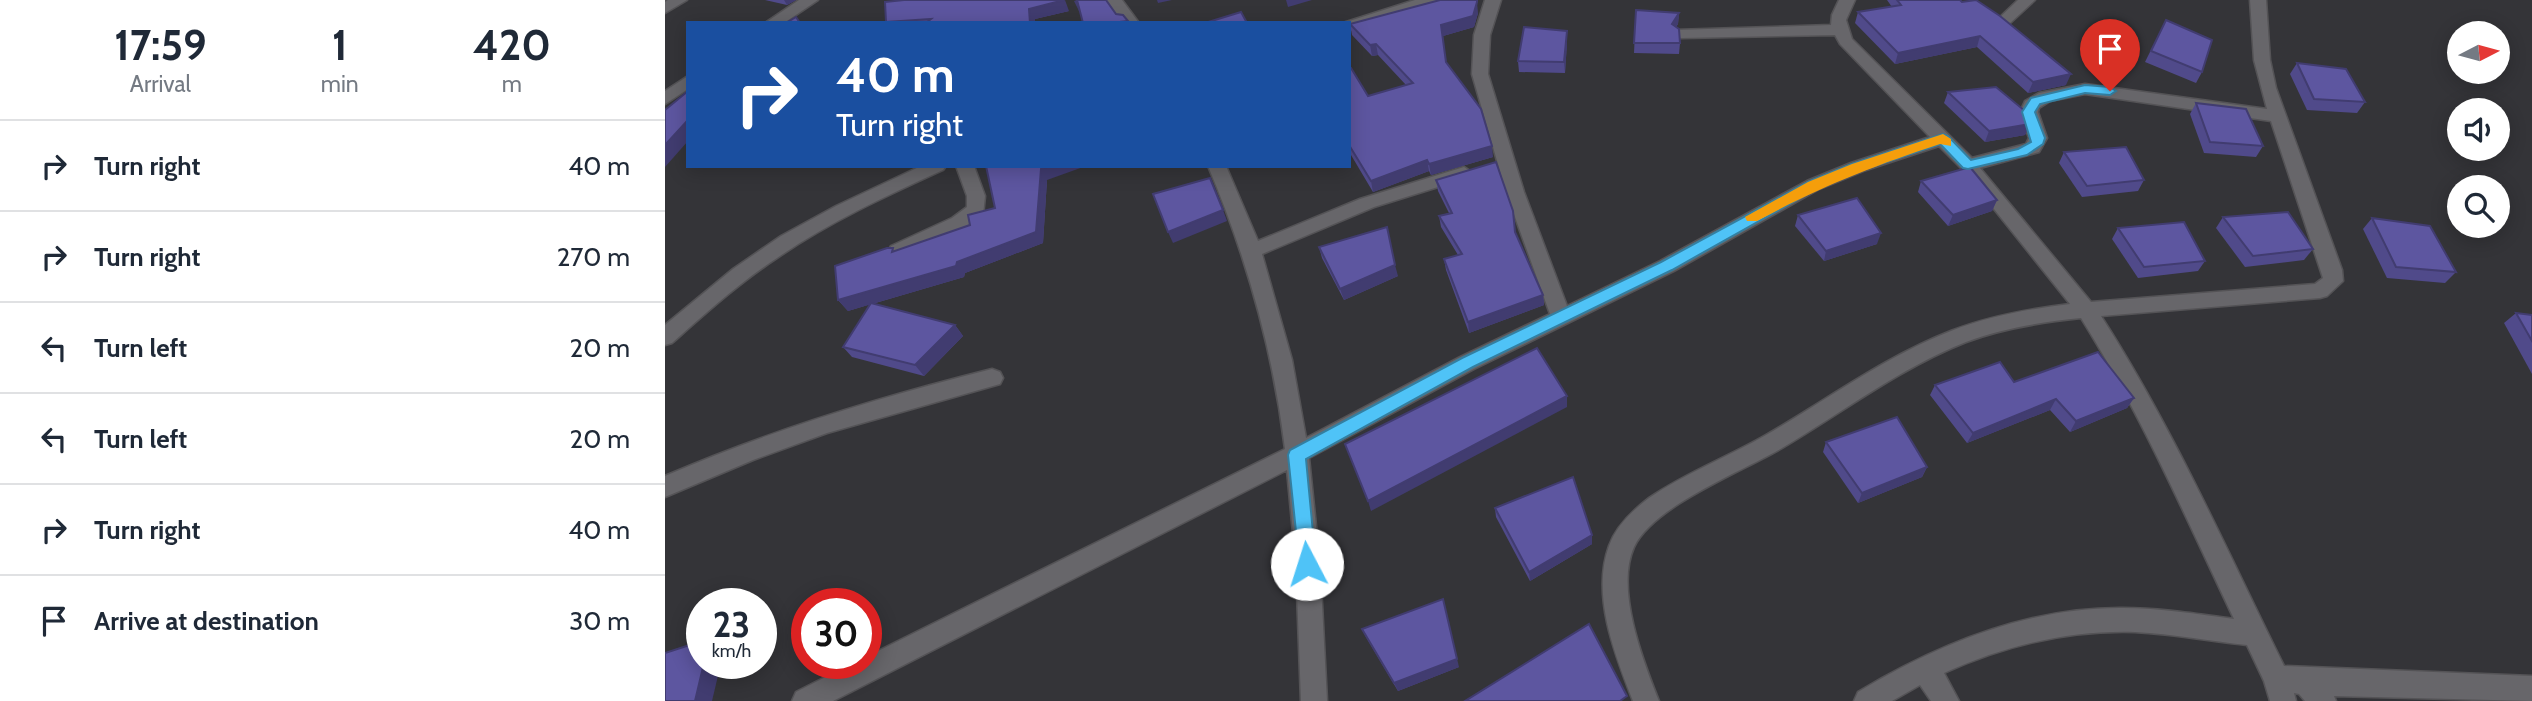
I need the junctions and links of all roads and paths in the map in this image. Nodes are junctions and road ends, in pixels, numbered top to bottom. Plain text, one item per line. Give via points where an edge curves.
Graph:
1 (679, 0) edge
2 (810, 0) edge
3 (1115, 0) edge
4 (1431, 0) edge
5 (1493, 0) edge
6 (1847, 0) edge
7 (2027, 0) edge
8 (2258, 0) edge
9 (665, 8) edge
10 (776, 21) edge
11 (1130, 21) edge
12 (2003, 22) edge
13 (1351, 24) edge
14 (1839, 30) junction
15 (1681, 33) edge
16 (2064, 71) edge
17 (686, 83) edge
18 (2085, 89) junction
19 (665, 99) edge
20 (2276, 116) junction
21 (1943, 139) junction
22 (1494, 165) junction
23 (1968, 165) junction
24 (933, 168) edge
25 (966, 168) edge
26 (1218, 168) edge
27 (1254, 250) junction
28 (898, 251) edge
29 (2086, 310) junction
30 (1562, 318) junction
31 (665, 337) edge
32 (992, 378) dead end
33 (1297, 455) junction
34 (665, 487) edge
35 (2255, 634) junction
36 (1925, 668) junction
37 (2532, 689) edge
38 (2280, 690) edge
39 (2314, 692) edge
40 (805, 701) edge
41 (1314, 701) edge
42 (1646, 701) edge
43 (1867, 701) edge
44 (1945, 701) edge

1 - 9 street
2 - 10 street
3 - 11 street
4 - 13 street
5 - 22 street via 1482,35 1480,74
6 - 14 street via 1840,10
7 - 12 street
8 - 20 street via 2262,60
14 - 15 street
14 - 21 street
16 - 18 street
17 - 19 street
18 - 20 street
18 - 23 street via 2045,97 2032,105 2029,112 2038,138 2033,148
20 - 29 street via 2332,270 2333,281 2327,288
21 - 23 street
21 - 30 street via 1813,185
22 - 27 street via 1367,203
22 - 30 street
23 - 29 street
24 - 31 street via 786,242 738,275
25 - 28 street via 977,210
26 - 27 street
27 - 33 street via 1277,342
29 - 35 street via 2159,438
29 - 42 street via 1993,325 1942,344 1646,512 1629,529 1615,576 1621,623
30 - 33 street via 1467,363
32 - 34 street via 799,432
33 - 40 street
33 - 41 street
35 - 36 street via 2122,620 2071,624 2000,637
35 - 38 street
36 - 43 street
36 - 44 street
37 - 39 street
38 - 39 street

